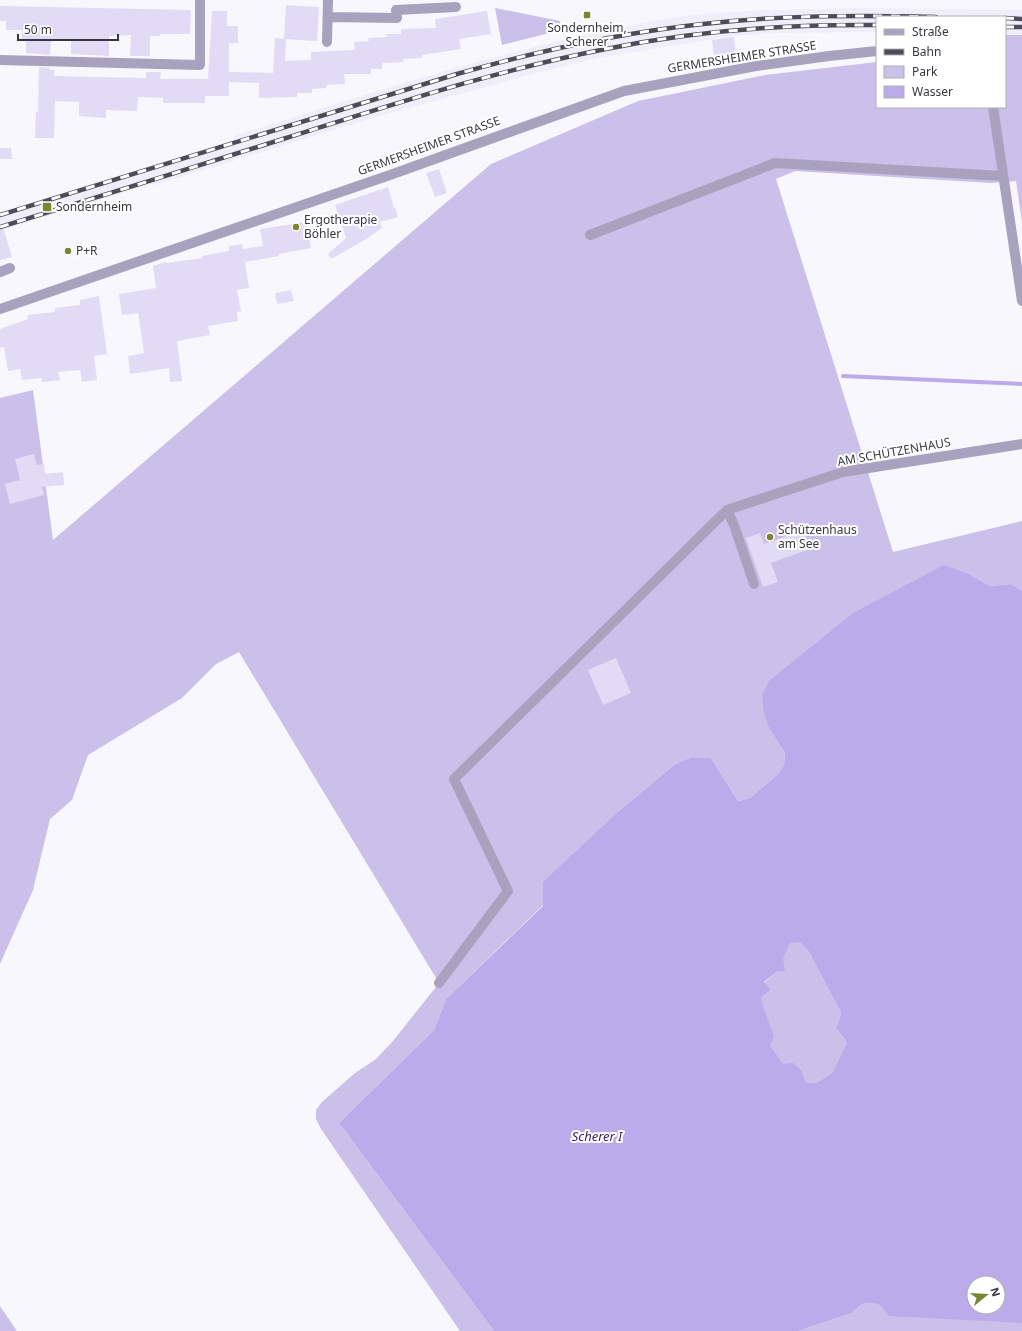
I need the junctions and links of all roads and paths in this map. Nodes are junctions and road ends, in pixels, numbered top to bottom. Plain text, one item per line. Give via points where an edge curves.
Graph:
1 (200, 0) edge
2 (328, 0) edge
3 (456, 7) dead end
4 (328, 17) junction
5 (327, 42) dead end
6 (876, 51) edge
7 (0, 60) edge
8 (993, 108) edge
9 (1003, 176) junction
10 (590, 235) dead end
11 (10, 268) dead end
12 (0, 272) edge
13 (1022, 301) edge
14 (0, 309) edge
15 (1022, 444) edge
16 (727, 510) junction
17 (754, 584) dead end
18 (439, 983) dead end

1 - 7 street via 200,66
2 - 4 street
3 - 4 street via 396,10 397,18
4 - 5 street
6 - 14 street, GERMERSHEIMER STRASSE via 756,66 624,91
8 - 9 street
9 - 10 street via 774,163
9 - 13 street
11 - 12 street
15 - 16 street, AM SCHÜTZENHAUS via 844,472
16 - 17 street
16 - 18 street via 454,779 508,890

